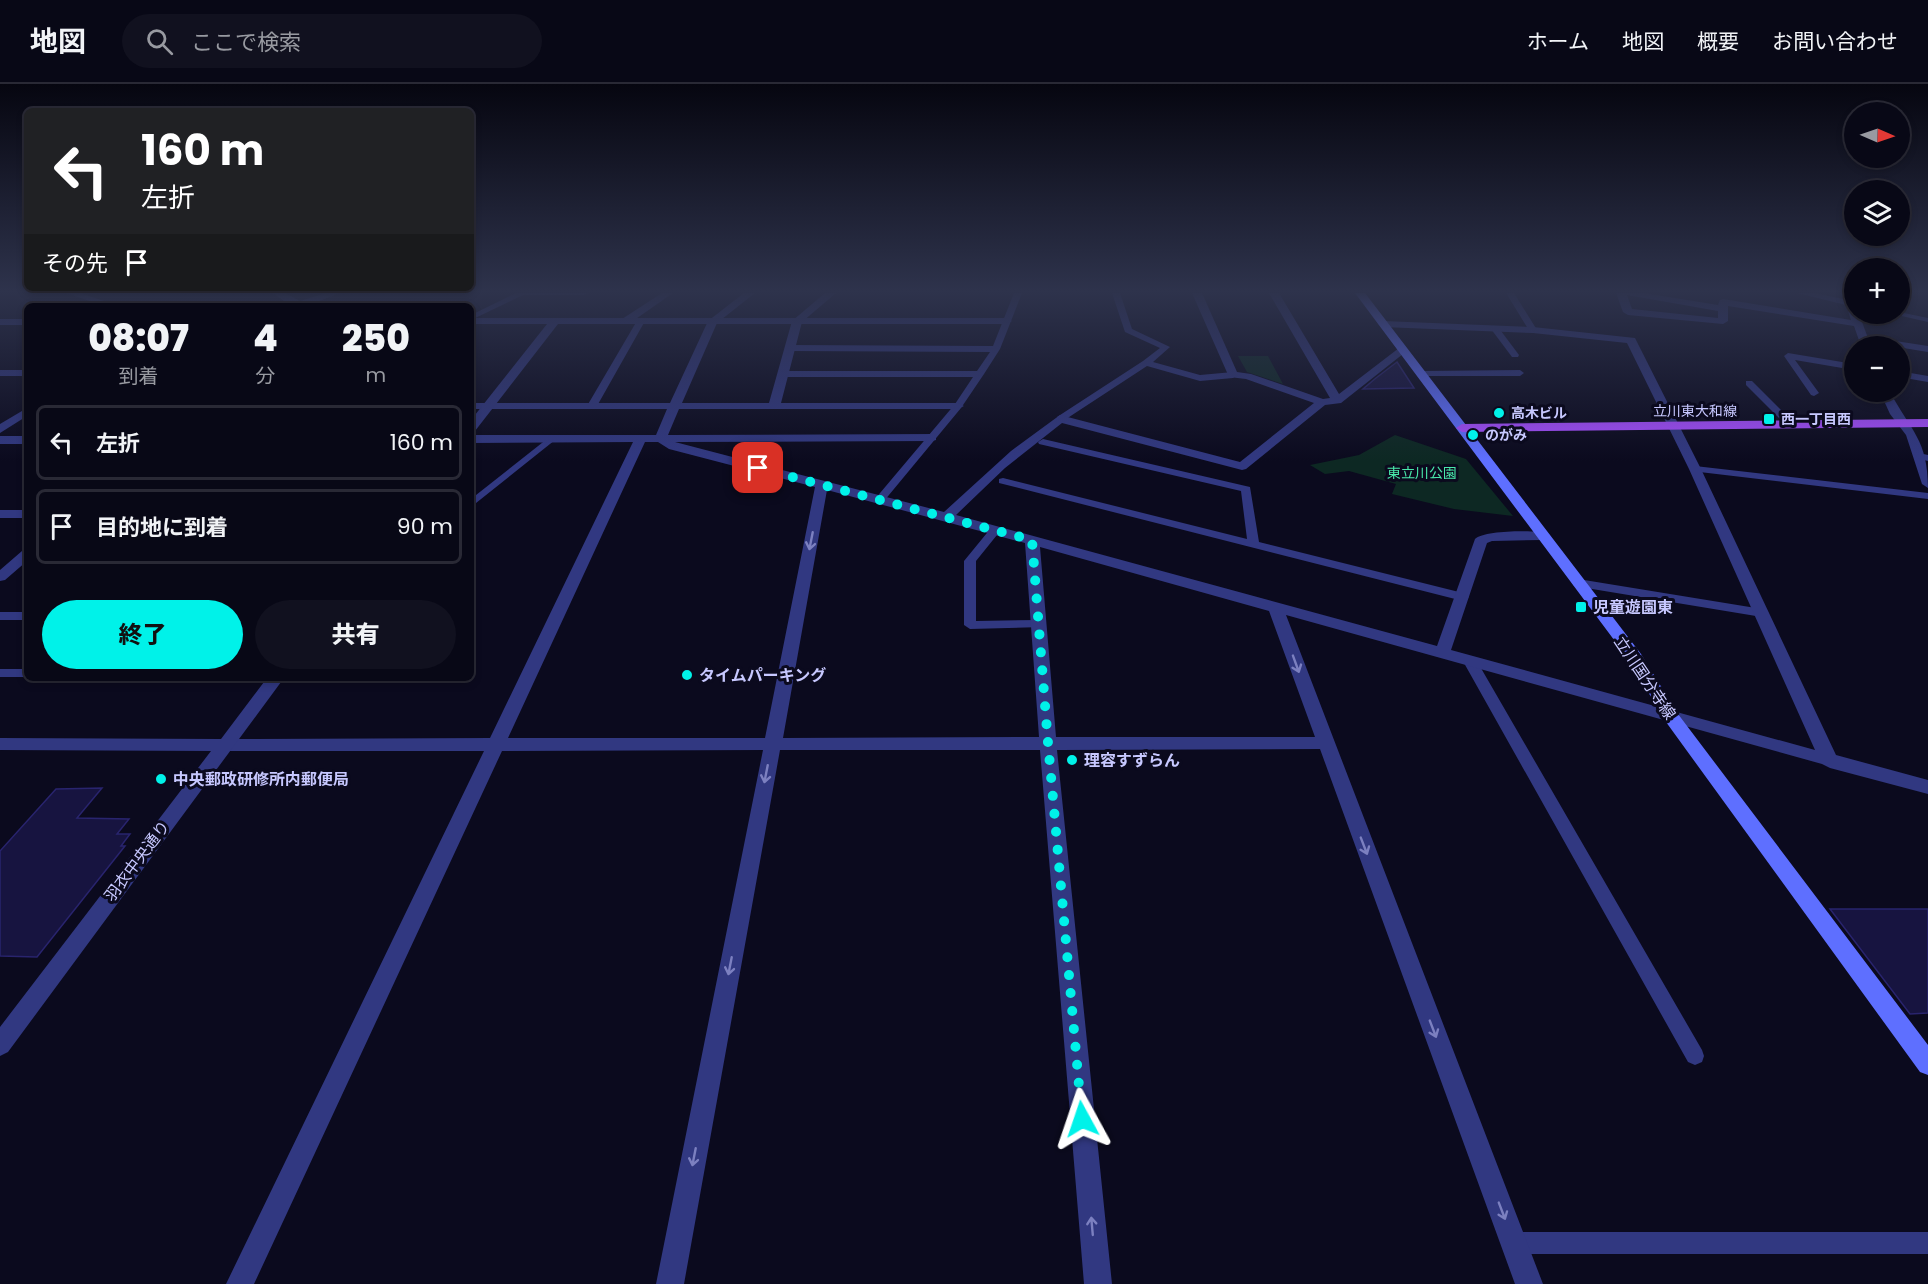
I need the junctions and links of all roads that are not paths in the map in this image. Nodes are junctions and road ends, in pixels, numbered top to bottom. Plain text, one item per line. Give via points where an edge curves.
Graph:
1 (533, 349) edge
2 (625, 349) edge
3 (700, 349) edge
4 (790, 349) edge
5 (996, 349) edge
6 (1164, 349) edge
7 (1222, 349) edge
8 (1307, 349) edge
9 (1510, 349) edge
10 (1636, 349) edge
11 (1403, 350) joint
12 (1515, 355) dead end
13 (1146, 363) junction
14 (1844, 365) edge
15 (0, 373) edge
16 (24, 373) edge
17 (1520, 373) dead end
18 (782, 374) junction
19 (980, 374) junction
20 (1422, 374) junction
21 (1233, 375) junction
22 (1910, 376) edge
23 (1928, 379) edge
24 (1749, 383) dead end
25 (1814, 393) dead end
26 (1337, 401) junction
27 (1322, 402) junction
28 (1891, 402) edge
29 (474, 406) edge
30 (489, 406) junction
31 (592, 406) junction
32 (674, 406) junction
33 (774, 406) junction
34 (958, 406) junction
35 (24, 413) edge
36 (1060, 419) junction
37 (1928, 423) edge
38 (474, 424) edge
39 (1904, 424) junction
40 (1791, 425) junction
41 (1674, 426) junction
42 (1462, 428) junction
43 (0, 429) edge
44 (932, 437) junction
45 (552, 438) junction
46 (650, 438) junction
47 (474, 439) edge
48 (0, 440) edge
49 (24, 440) edge
50 (1043, 442) dead end
51 (1923, 457) edge
52 (1695, 469) junction
53 (1003, 481) dead end
54 (822, 484) junction
55 (1928, 484) edge
56 (1928, 496) edge
57 (879, 499) junction
58 (474, 502) edge
59 (0, 514) edge
60 (24, 514) edge
61 (947, 517) junction
62 (995, 530) junction
63 (1542, 536) junction
64 (1032, 540) junction
65 (1254, 545) junction
66 (23, 560) edge
67 (0, 563) edge
68 (0, 577) edge
69 (1578, 583) junction
70 (1463, 597) junction
71 (1276, 609) junction
72 (1762, 613) junction
73 (0, 616) edge
74 (24, 616) edge
75 (1039, 624) junction
76 (1442, 654) junction
77 (1472, 663) junction
78 (0, 673) edge
79 (24, 673) edge
80 (274, 681) edge
81 (1672, 718) junction
82 (1048, 743) junction
83 (1325, 743) junction
84 (0, 744) edge
85 (496, 744) junction
86 (772, 744) junction
87 (224, 745) junction
88 (1830, 762) junction
89 (1928, 787) edge
90 (0, 1045) edge
91 (1695, 1056) dead end
92 (1928, 1064) edge
93 (1514, 1243) junction
94 (1928, 1244) edge
95 (240, 1284) edge
96 (670, 1284) edge
97 (1098, 1284) edge
98 (1529, 1284) edge

1 - 30 street
2 - 31 lane
3 - 32 street
4 - 18 street
5 - 19 lane
6 - 13 lane
7 - 21 street
8 - 26 street
9 - 12 lane
10 - 41 street
11 - 20 main road, 立川国分寺線
11 - 26 street
13 - 21 lane via 1200,378
13 - 36 lane
14 - 25 lane via 1788,356
15 - 16 street
17 - 20 lane
18 - 19 lane
18 - 33 street
19 - 34 lane
20 - 42 main road, 立川国分寺線
21 - 27 street via 1247,376
22 - 23 lane
24 - 40 lane
26 - 27 street
27 - 36 street via 1242,466
28 - 39 street
29 - 30 street
30 - 31 street
30 - 38 street
31 - 32 street
32 - 33 street
32 - 46 street
33 - 34 street
34 - 44 lane
35 - 43 street
36 - 61 street via 986,477
37 - 39 main road, 立川東大和線
39 - 40 main road, 立川東大和線
39 - 51 street
40 - 41 main road, 立川東大和線
41 - 42 main road, 立川東大和線
41 - 52 street
42 - 63 main road, 立川国分寺線
44 - 46 street
44 - 57 lane
45 - 46 street
45 - 47 street
45 - 58 lane
46 - 54 street
46 - 85 street
48 - 49 street
50 - 65 lane via 1246,489
51 - 55 street
52 - 56 lane
52 - 72 street
53 - 65 lane
54 - 57 street
54 -> 86 street
57 - 61 street
59 - 60 street
61 - 62 street
62 - 64 street
62 - 75 lane via 970,561 970,625
63 - 69 main road, 立川国分寺線
63 - 70 street via 1484,538
64 - 71 street
64 - 75 street
65 - 70 lane
66 - 67 street
66 - 68 street
69 - 72 lane
69 - 81 main road, 立川国分寺線 via 1635,658
70 - 76 street
71 - 76 street
71 -> 83 street
72 - 88 street
73 - 74 lane
75 - 82 street
76 - 77 street
77 - 81 street
77 - 91 lane
78 - 79 lane
80 - 87 street, 羽衣中央通り
81 - 88 street
81 - 92 main road, 立川国分寺線
82 - 83 street
82 - 86 street
97 -> 82 street
83 -> 93 street
84 - 87 street
85 - 86 street
85 - 87 street
85 - 95 street
86 -> 96 street
87 - 90 street, 羽衣中央通り
88 - 89 street
93 - 94 lane
93 - 98 street

